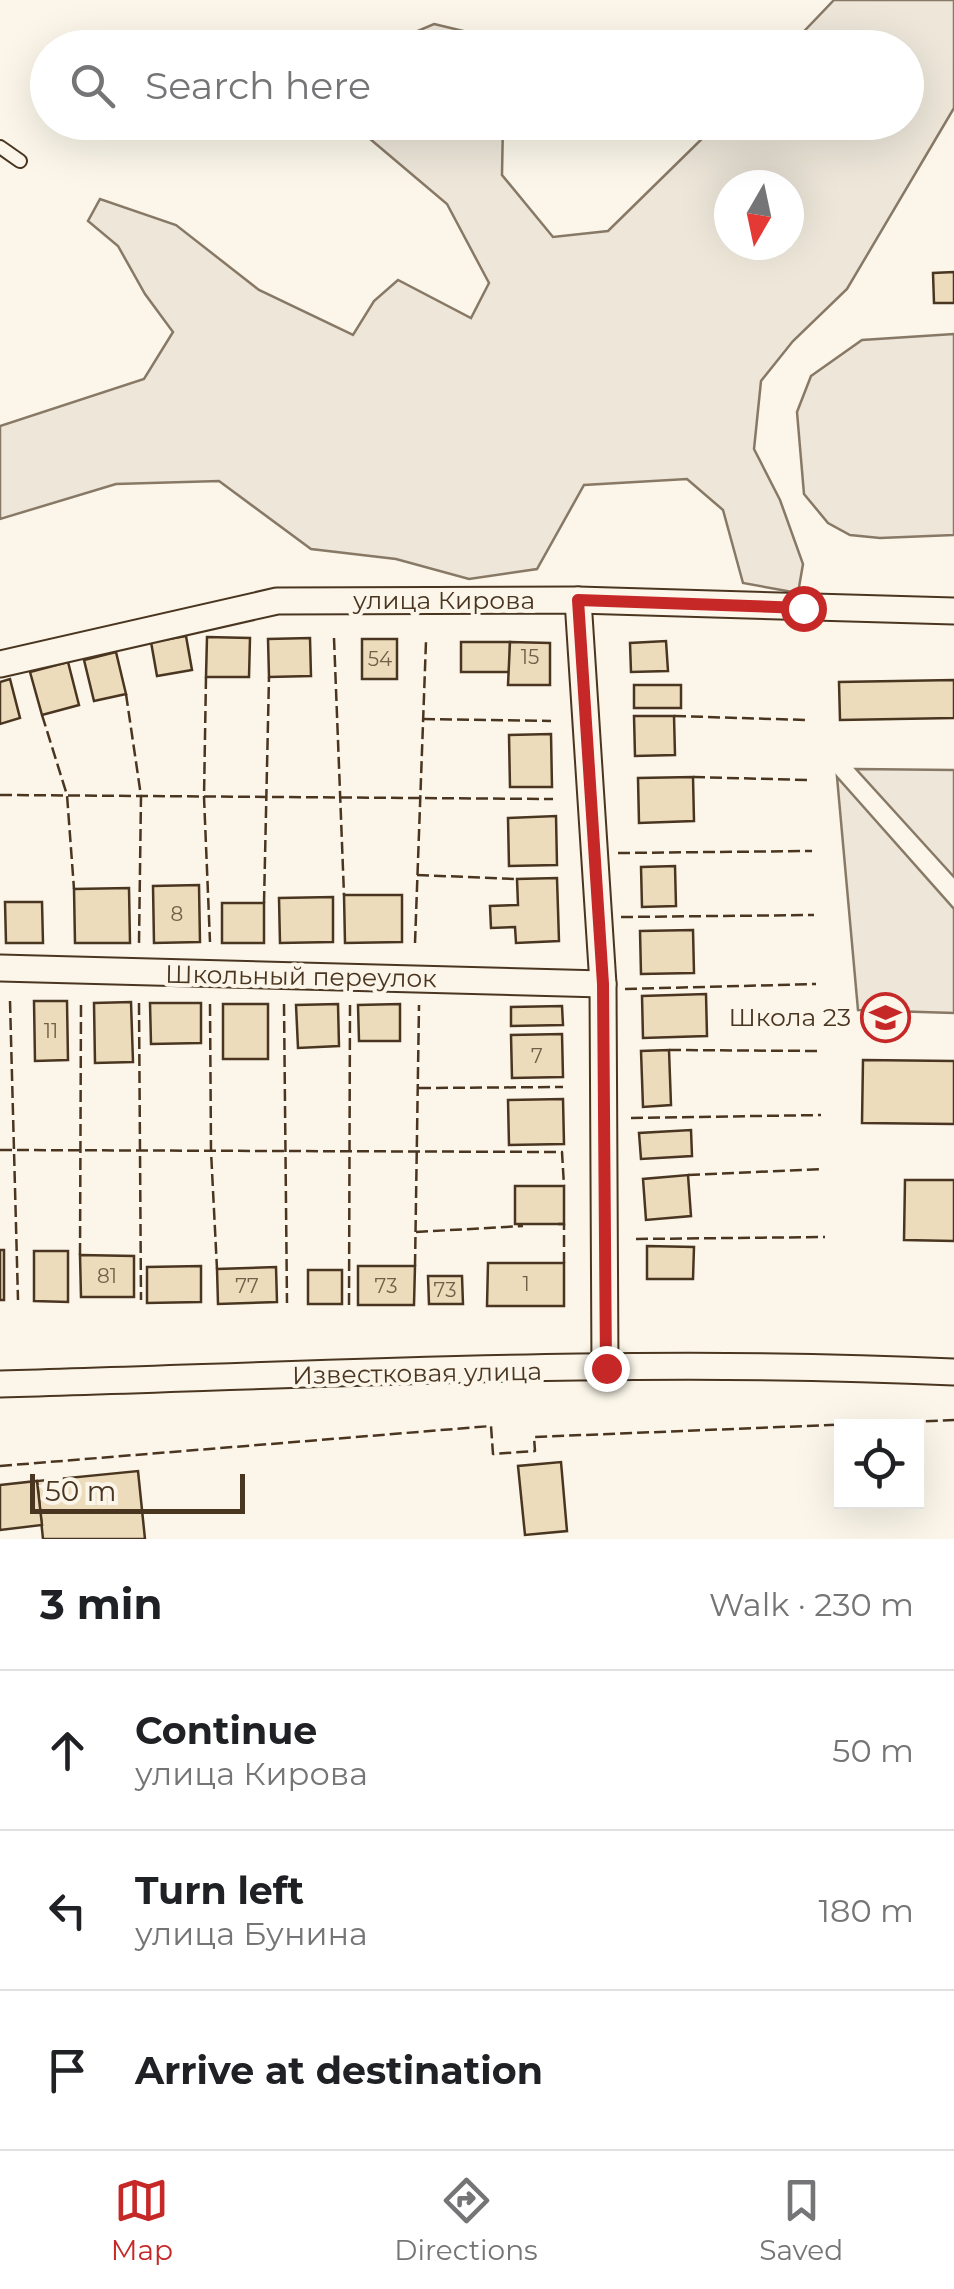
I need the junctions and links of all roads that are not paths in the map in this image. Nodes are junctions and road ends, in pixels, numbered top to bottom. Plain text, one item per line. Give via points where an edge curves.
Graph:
1 (0, 147) edge
2 (20, 162) dead end
3 (578, 600) junction
4 (954, 611) edge
5 (0, 664) edge
6 (0, 968) edge
7 (603, 984) junction
8 (606, 1368) junction
9 (954, 1372) edge
10 (0, 1384) edge

1 - 2 lane
3 - 4 street, улица Кирова
3 - 5 street, улица Кирова via 277,601
3 - 7 street
6 - 7 street, Школьный переулок
7 - 8 street
8 - 9 street, Известковая улица
8 - 10 street, Известковая улица

